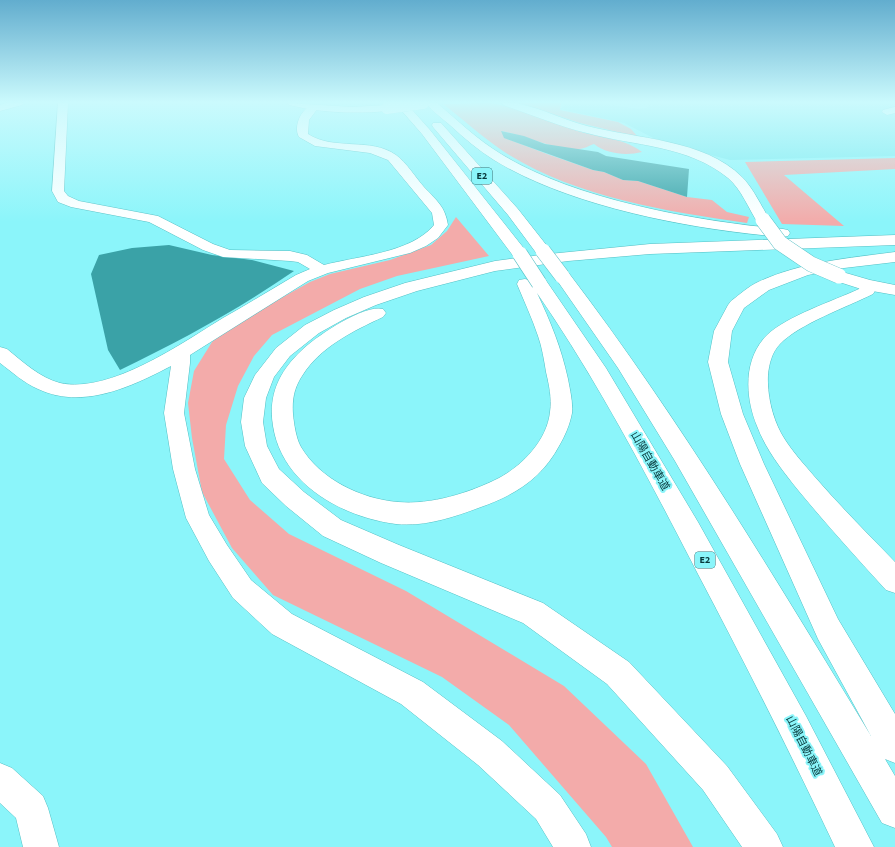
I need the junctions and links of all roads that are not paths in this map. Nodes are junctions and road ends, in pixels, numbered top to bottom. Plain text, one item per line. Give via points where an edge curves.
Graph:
1 (61, 143) edge
2 (316, 143) edge
3 (434, 143) edge
4 (453, 143) edge
5 (477, 143) edge
6 (644, 143) edge
7 (895, 233) edge
8 (895, 240) edge
9 (895, 251) edge
10 (895, 257) edge
11 (322, 270) junction
12 (542, 281) junction
13 (867, 285) junction
14 (895, 290) edge
15 (0, 353) edge
16 (180, 353) junction
17 (895, 582) edge
18 (895, 746) edge
19 (0, 780) edge
20 (895, 810) edge
21 (41, 847) edge
22 (572, 847) edge
23 (764, 847) edge
24 (855, 847) edge

1 - 11 street via 58,191 63,199 76,204 154,219 208,247 228,254 302,258
2 - 11 street via 370,150 392,158 436,207 441,218 438,230 427,240 393,253
3 - 12 main road, E2 via 468,185 514,255
4 - 12 main road, 山陽自動車道 / E2, bridge via 543,251
5 - 7 main road via 507,162 567,189 638,209 716,226 811,234
6 - 13 main road, bridge via 670,148 721,167 739,181 780,243 811,264
8 - 23 main road via 650,249 495,266 454,276 370,301 312,329 283,352 265,375 255,398 252,422 256,446 270,476 295,499 332,528 532,613 618,673 715,778
9 - 12 main road via 653,259 574,265 498,276 401,303 336,333 313,349 298,366 285,387 282,411 285,434 293,454 309,474 333,492 364,507 398,513 435,511 501,488 521,476 541,458 552,440 561,414 560,390 548,336
10 - 18 main road via 804,270 763,286 737,305 723,331 718,362 732,414 746,450 828,629
11 - 16 street via 302,278
12 - 20 main road, 山陽自動車道 / E2 via 637,382 792,633
12 - 24 main road, 山陽自動車道 / E2 via 608,388 749,639
13 - 14 main road
13 - 17 street via 867,291 790,327 778,336 767,347 758,384 761,408 772,436 793,467
15 - 16 street via 36,380 62,391 88,391 125,379
16 - 22 street via 174,414 184,469 198,518 242,588 282,624 412,693 490,752 548,807
19 - 21 street via 31,808

